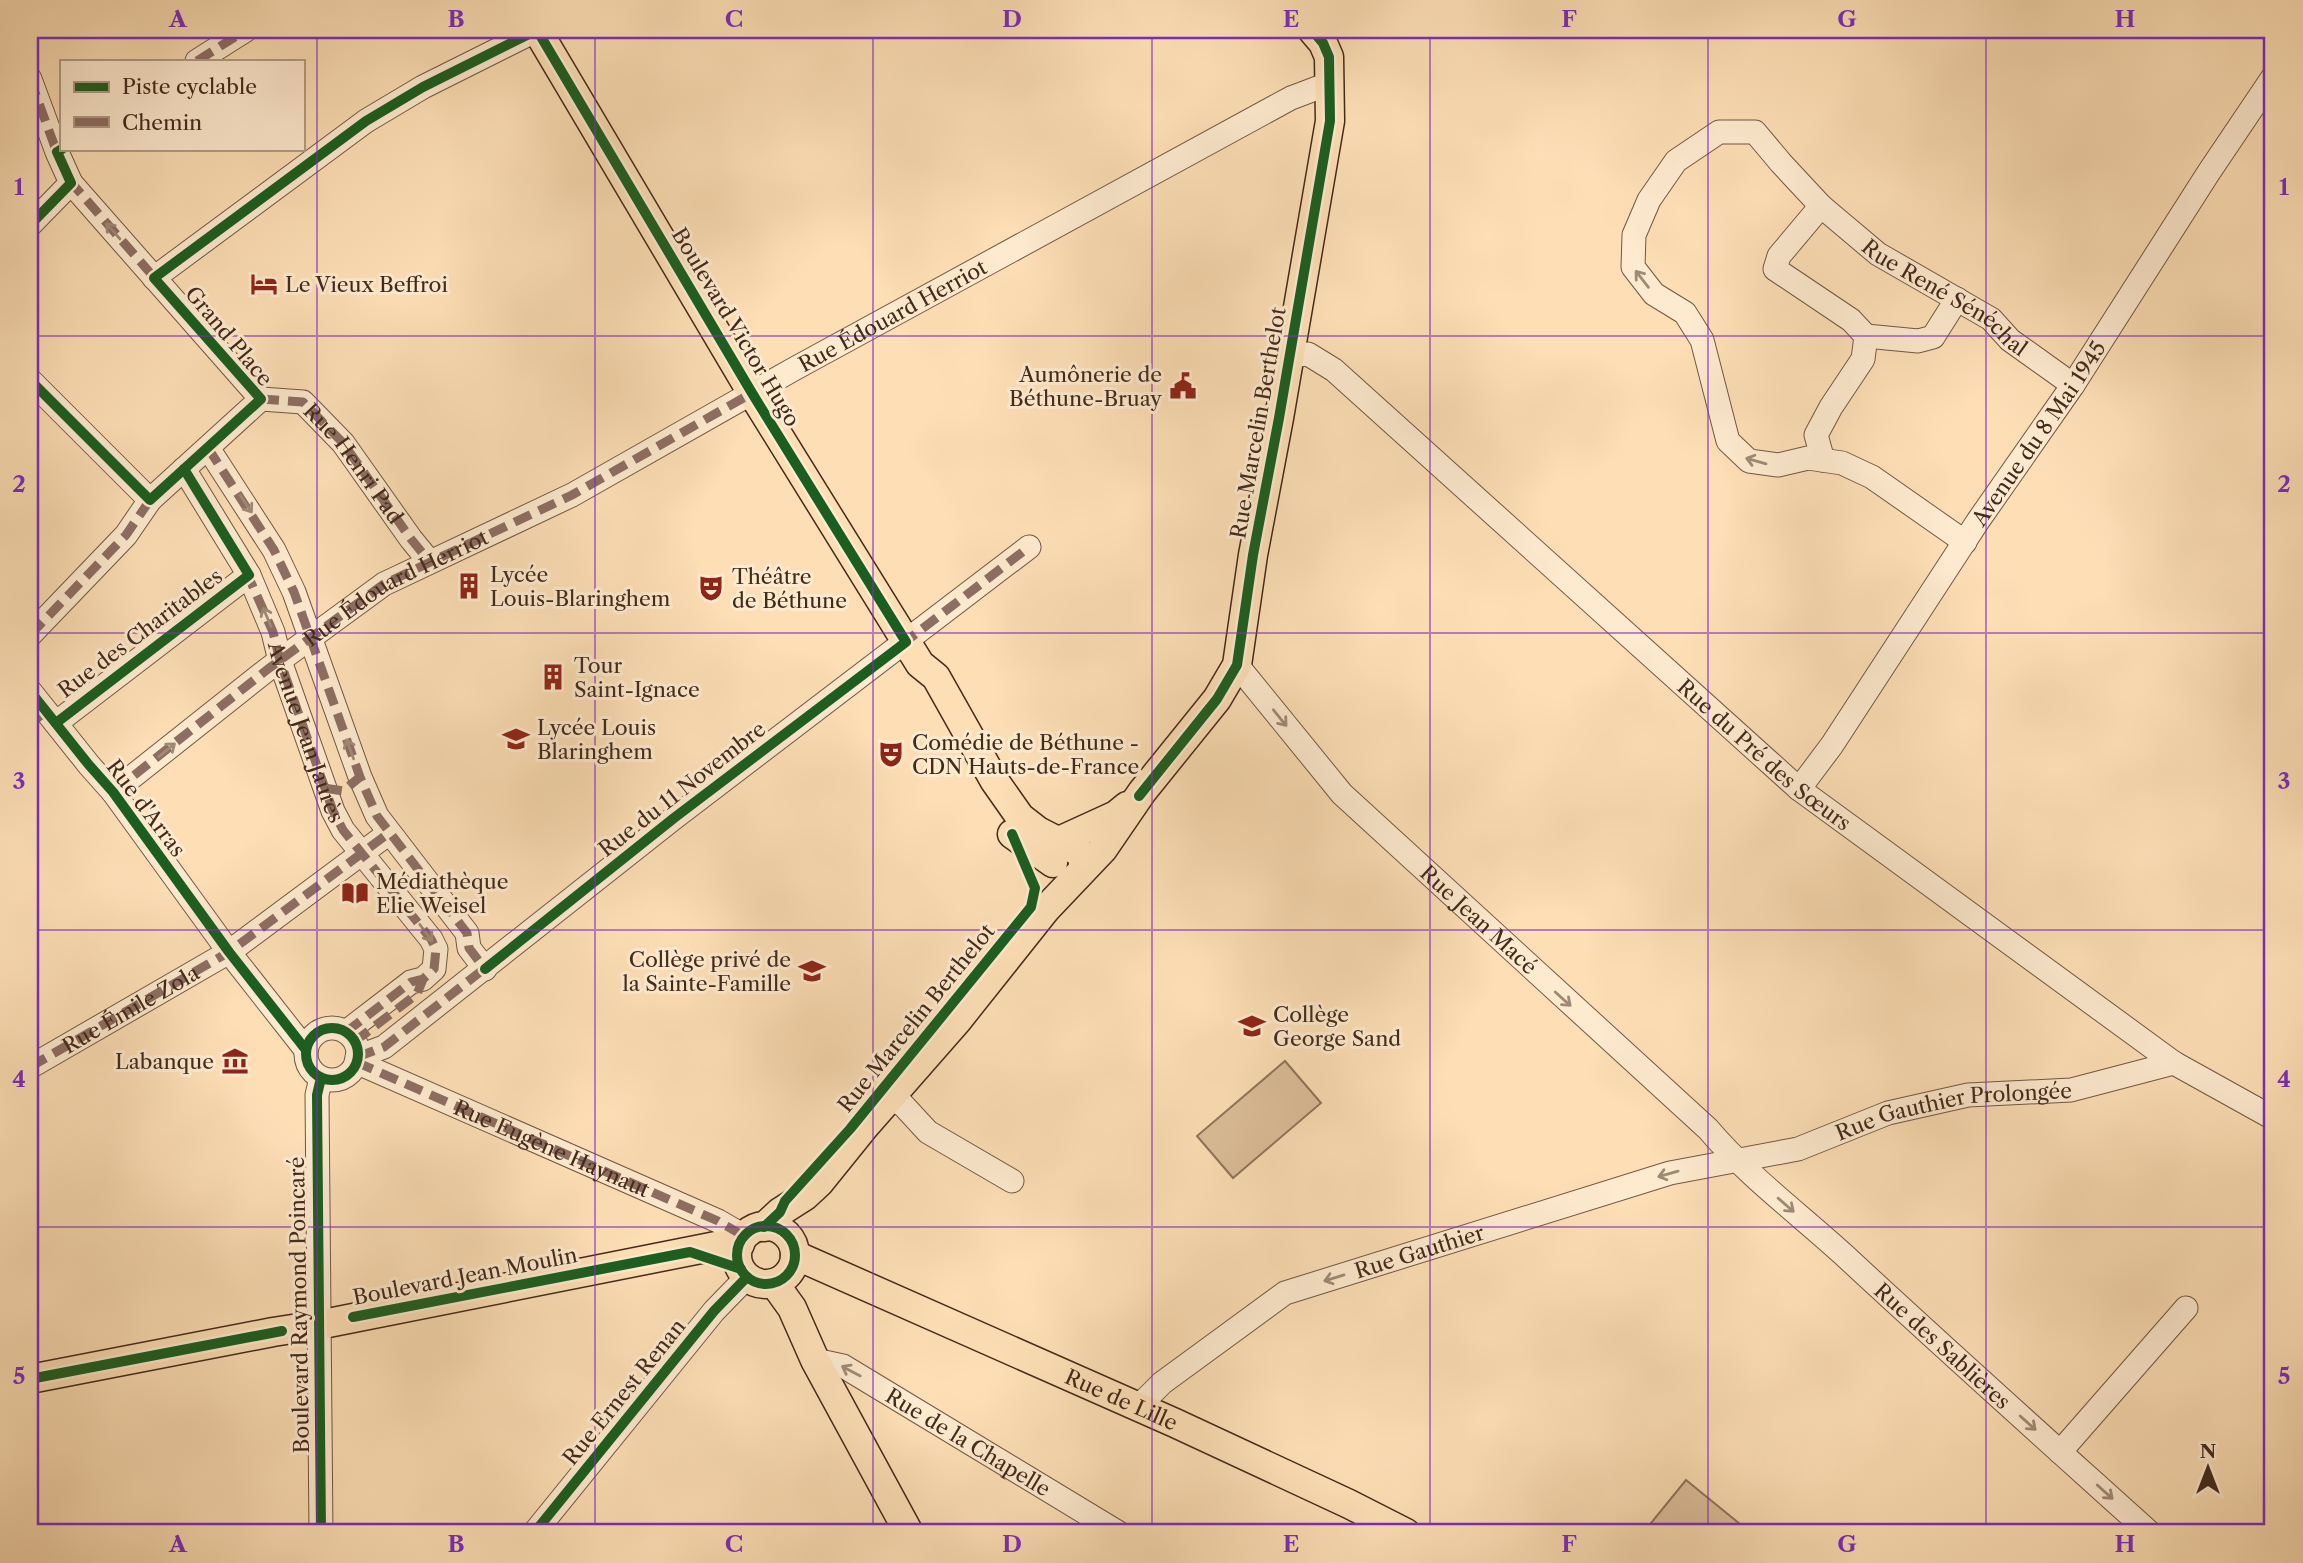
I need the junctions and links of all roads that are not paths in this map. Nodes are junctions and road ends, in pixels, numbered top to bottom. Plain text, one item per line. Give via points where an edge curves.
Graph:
1 (246, 30) edge
2 (537, 30) edge
3 (1312, 30) edge
4 (199, 60) edge
5 (2273, 77) edge
6 (30, 79) edge
7 (1331, 86) junction
8 (59, 151) edge
9 (71, 183) junction
10 (1821, 206) junction
11 (30, 225) edge
12 (154, 278) junction
13 (1957, 299) junction
14 (1866, 336) junction
15 (1290, 356) junction
16 (30, 380) edge
17 (2073, 385) junction
18 (752, 393) junction
19 (261, 399) junction
20 (208, 448) junction
21 (1822, 460) junction
22 (184, 469) junction
23 (150, 500) junction
24 (1965, 542) junction
25 (1029, 547) dead end
26 (429, 561) junction
27 (249, 575) junction
28 (30, 635) edge
29 (311, 639) junction
30 (913, 653) junction
31 (280, 661) junction
32 (1237, 666) junction
33 (30, 691) edge
34 (44, 720) edge
35 (360, 777) junction
36 (324, 788) junction
37 (1799, 789) junction
38 (113, 792) junction
39 (1139, 796) junction
40 (389, 832) junction
41 (361, 853) junction
42 (1068, 860) junction
43 (229, 952) junction
44 (485, 969) junction
45 (353, 1048) junction
46 (306, 1050) junction
47 (2174, 1063) junction
48 (30, 1067) edge
49 (321, 1077) junction
50 (890, 1098) junction
51 (2273, 1118) edge
52 (1735, 1161) junction
53 (1012, 1181) dead end
54 (767, 1259) junction
55 (2186, 1308) dead end
56 (318, 1325) junction
57 (815, 1360) junction
58 (30, 1379) edge
59 (1138, 1406) junction
60 (2060, 1452) junction
61 (321, 1533) edge
62 (534, 1533) edge
63 (909, 1533) edge
64 (1119, 1533) edge
65 (1406, 1533) edge
66 (2150, 1533) edge

1 - 4 street
2 - 12 street via 366,121
2 - 18 main road, Boulevard Victor Hugo
3 - 7 main road, Rue Marcelin Berthelot via 1329,57
5 - 17 street, Avenue du 8 Mai 1945
6 - 8 street, Grand Place
7 - 15 main road, Rue Marcelin Berthelot via 1330,121
7 - 18 street, Rue Édouard Herriot via 1291,99
8 - 9 street, Grand Place
9 - 11 street
12 -> 9 street, Grand Place
10 - 13 street, Rue René Sénéchal via 1878,254
10 - 14 street via 1779,256 1775,269 1851,320
21 -> 10 street, Rue René Sénéchal via 1808,458 1778,466 1749,461 1728,441 1702,340 1685,313 1654,294 1633,267 1634,235 1649,200 1676,161 1719,132 1755,132
12 - 19 street, Grand Place
13 - 14 street via 1933,337 1918,341
13 - 17 street, Rue René Sénéchal via 1991,318 2010,340
14 - 21 street via 1863,359 1816,435
15 - 32 main road, Rue Marcelin Berthelot
15 - 37 street, Rue du Pré des Sœurs via 1308,354 1334,370
16 - 23 street
17 - 24 street, Avenue du 8 Mai 1945
18 - 26 street, Rue Édouard Herriot via 572,495
18 - 30 main road, Boulevard Victor Hugo
19 - 20 street, Grand Place
19 - 26 street, Rue Henri Pad via 303,402 344,443
20 - 22 street, Grand Place
20 -> 29 street, Avenue Jean Jaurès via 274,550
21 - 24 street, Rue René Sénéchal via 1842,463 1872,477
22 - 23 street, Grand Place
22 - 27 street, Avenue Jean Jaurès
23 - 28 street, Grand Place via 126,535
24 - 37 street, Avenue du 8 Mai 1945
25 - 30 street, Rue du 11 Novembre
26 - 29 street, Rue Édouard Herriot via 346,609
31 -> 27 street, Avenue Jean Jaurès
27 - 34 street, Rue des Charitables
29 - 31 street, Rue Édouard Herriot
35 -> 29 street, Avenue Jean Jaurès
30 - 42 main road, Boulevard Victor Hugo via 936,677 1020,817
30 - 44 street, Rue du 11 Novembre via 674,818
31 - 36 street, Avenue Jean Jaurès
38 -> 31 street, Rue Édouard Herriot
32 - 39 main road, Rue Marcelin Berthelot via 1217,699
32 -> 52 street, Rue Jean Macé via 1342,794 1708,1129
33 - 34 street, Rue d'Arras
34 - 38 street, Rue d'Arras
35 - 36 street via 344,791
35 - 40 street, Avenue Jean Jaurès
36 - 41 street, Avenue Jean Jaurès via 343,830
37 - 47 street, Rue du Pré des Sœurs
38 - 43 street, Rue d'Arras
39 - 42 main road
39 - 42 main road, Rue Marcelin Berthelot via 1103,849
40 - 41 street, Rue Émile Zola
40 - 44 street, Avenue Jean Jaurès via 467,933 469,948
41 - 43 street, Rue Émile Zola
41 -> 45 street, Avenue Jean Jaurès via 431,939 436,958 434,969 411,982
42 - 50 main road, Rue Marcelin Berthelot via 1046,909
43 - 46 street, Rue d'Arras
43 - 48 street, Rue Émile Zola
44 - 45 street, Rue du 11 Novembre via 384,1047
45 - 46 street via 333,1028 309,1041
45 - 49 street via 348,1074
45 - 54 street, Rue Eugène Haynaut via 718,1221
46 - 49 street via 309,1066
47 - 51 street, Rue du Pré des Sœurs
47 - 52 street, Rue Gauthier Prolongée via 2071,1090 1968,1095 1888,1113 1798,1149
49 - 56 street, Boulevard Raymond Poincaré via 317,1095
50 - 53 street via 928,1132
50 - 54 main road, Rue Marcelin Berthelot via 800,1200 794,1225
52 -> 59 street, Rue Gauthier via 1670,1173 1285,1293 1162,1383
52 -> 60 street, Rue des Sablières
54 - 56 main road, Boulevard Jean Moulin via 716,1246
54 - 57 main road
54 - 59 main road, Rue de Lille via 832,1273
54 - 62 street, Rue Ernest Renan via 714,1311
55 - 60 street
56 - 58 main road, Boulevard Jean Moulin
56 - 61 street, Boulevard Raymond Poincaré
57 - 63 main road
64 -> 57 street, Rue de la Chapelle via 843,1366
59 - 65 main road, Rue de Lille
60 -> 66 street, Rue des Sablières

